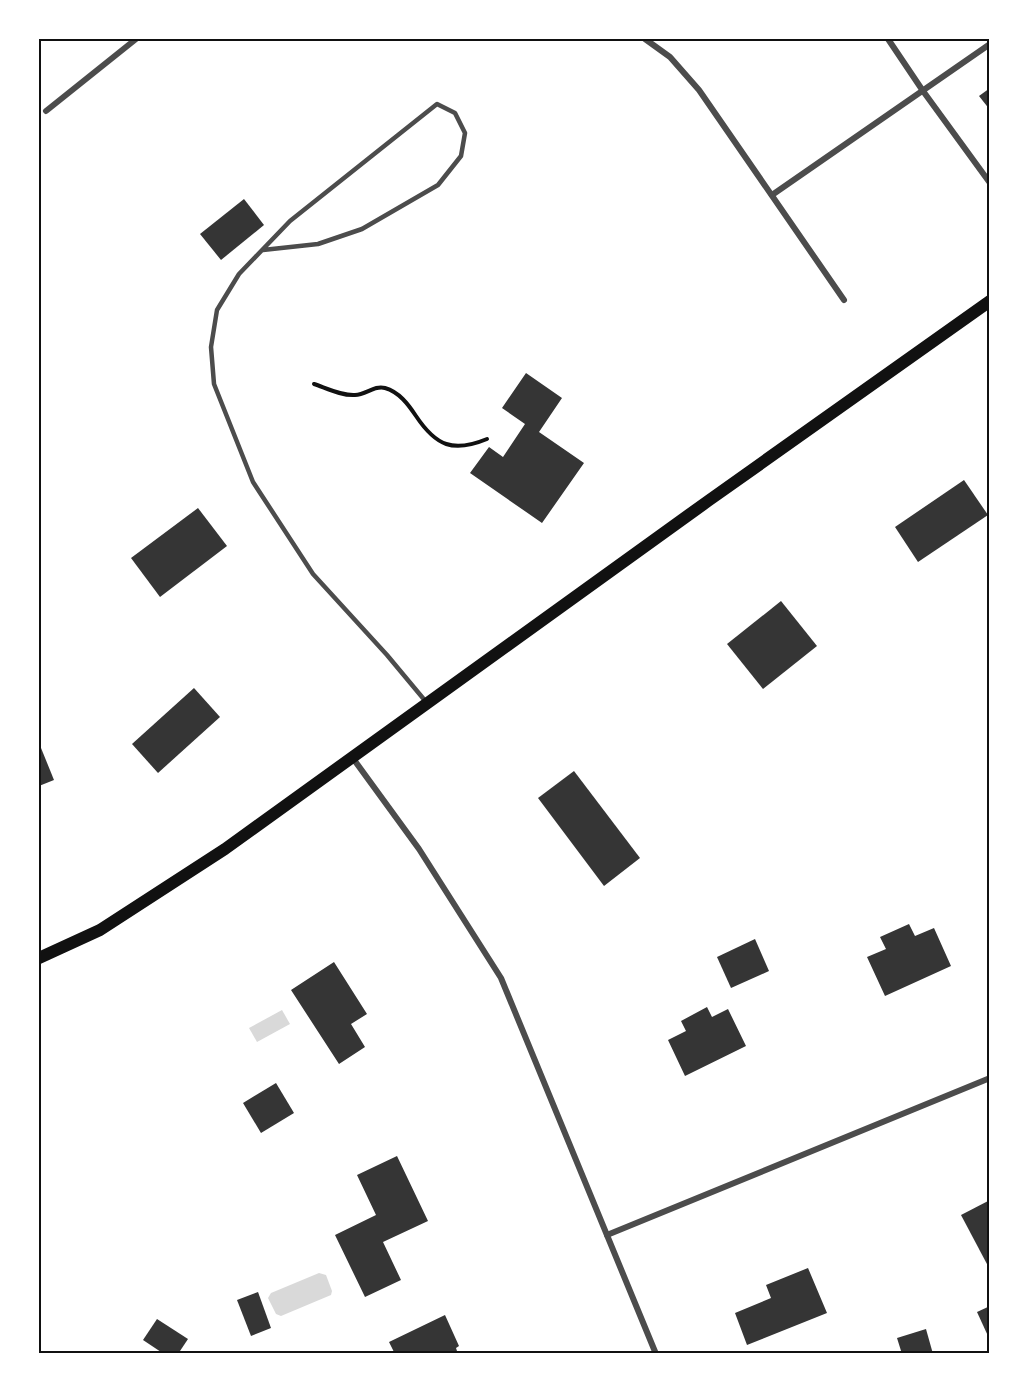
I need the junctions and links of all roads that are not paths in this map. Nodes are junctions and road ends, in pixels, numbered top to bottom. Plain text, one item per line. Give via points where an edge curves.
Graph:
1 (136, 39) edge
2 (645, 39) edge
3 (888, 39) edge
4 (990, 44) edge
5 (923, 91) junction
6 (46, 111) dead end
7 (990, 183) edge
8 (772, 195) junction
9 (263, 250) junction
10 (844, 300) dead end
11 (990, 301) edge
12 (427, 703) junction
13 (352, 757) junction
14 (39, 958) edge
15 (990, 1078) edge
16 (607, 1236) junction
17 (656, 1354) edge

1 - 6 street
2 - 8 street via 670,57 699,90
3 - 5 street
4 - 5 street
5 - 7 street
5 - 8 street
8 - 10 street
9 - 9 lane via 290,221 437,104 455,113 465,133 460,156 438,185 362,229 318,244
9 - 12 lane via 239,274 217,310 211,347 214,384 253,482 314,574
11 - 12 main road
12 - 13 main road
13 - 14 main road via 225,849 100,930
13 - 16 street via 419,849 501,978
15 - 16 street
16 - 17 street

